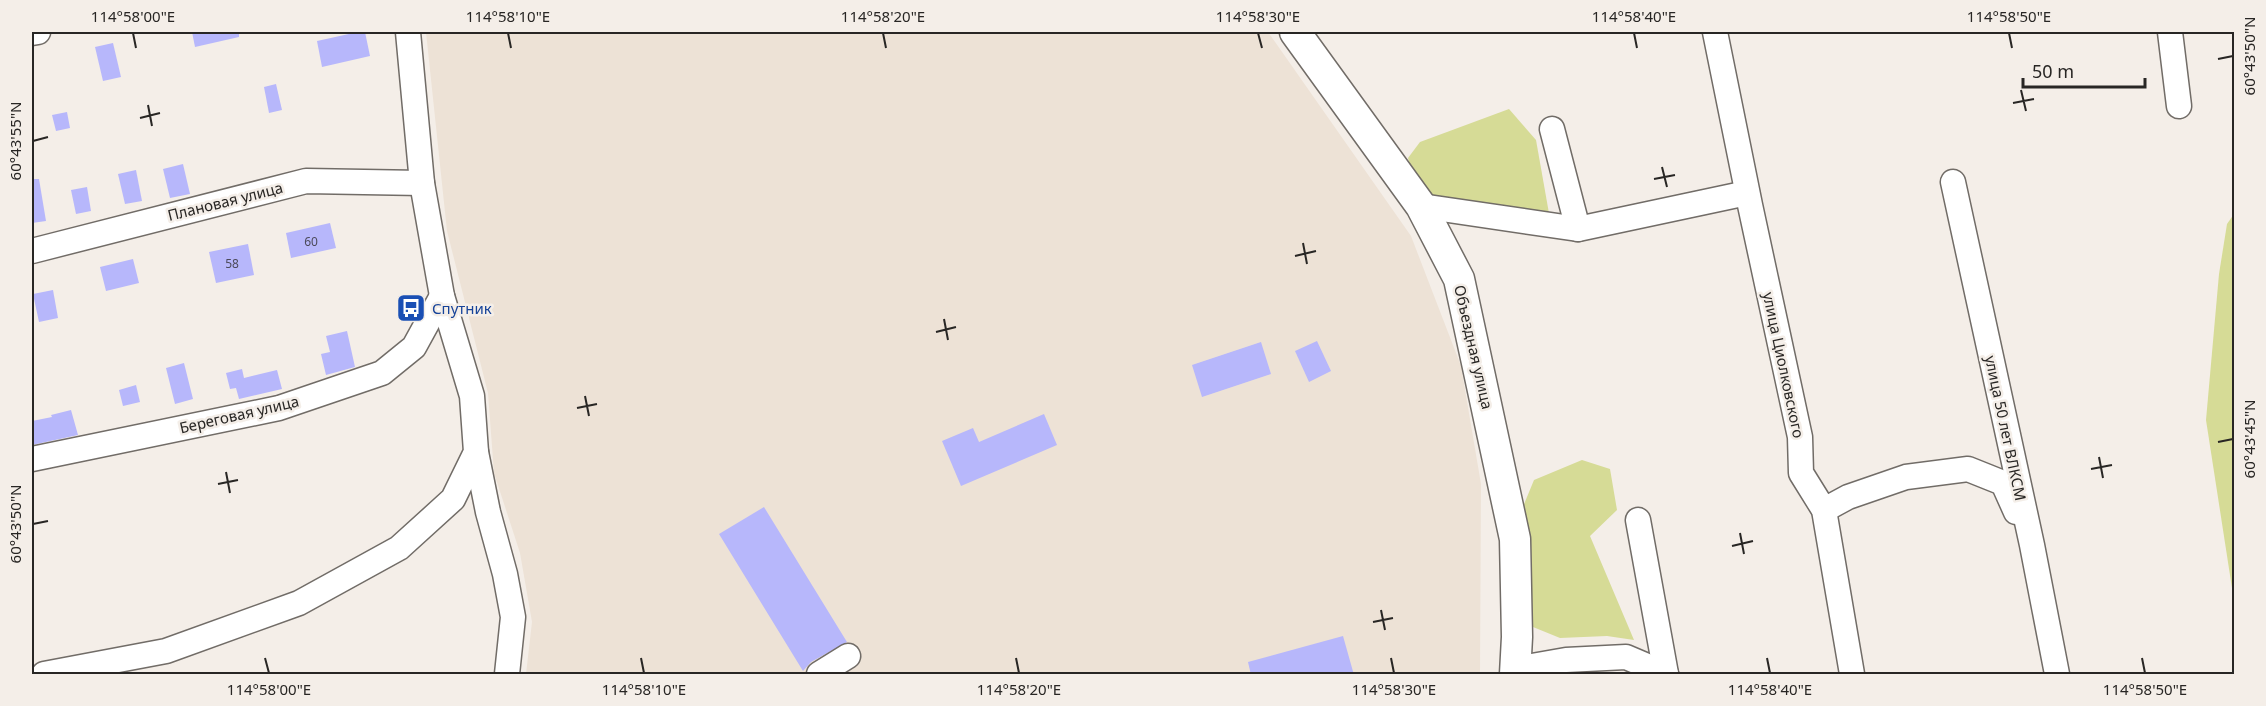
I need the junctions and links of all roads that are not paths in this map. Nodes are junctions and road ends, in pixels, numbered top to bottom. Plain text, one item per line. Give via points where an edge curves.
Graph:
1 (38, 32) edge
2 (408, 32) edge
3 (1295, 32) edge
4 (1714, 32) edge
5 (2169, 32) edge
6 (32, 33) edge
7 (2179, 106) dead end
8 (1552, 129) dead end
9 (1953, 182) dead end
10 (422, 183) junction
11 (1747, 193) junction
12 (1421, 206) junction
13 (1578, 229) junction
14 (32, 251) edge
15 (442, 296) junction
16 (476, 452) junction
17 (32, 459) edge
18 (1824, 510) junction
19 (1638, 520) dead end
20 (2032, 545) junction
21 (849, 656) dead end
22 (1515, 672) edge
23 (1666, 674) edge
24 (44, 675) edge
25 (507, 675) edge
26 (819, 675) edge
27 (1852, 675) edge
28 (2057, 675) edge

1 - 6 street
2 - 10 street
3 - 12 main road, Объездная улица
4 - 11 street, улица Циолковского
5 - 7 street
8 - 13 street
9 - 20 street, улица 50 лет ВЛКСМ
10 - 14 street, Плановая улица via 306,181
10 - 15 street
11 - 13 street
11 - 18 street, улица Циолковского via 1800,437 1801,473
12 - 13 street
12 - 22 main road, Объездная улица via 1459,279 1513,527
15 - 16 street via 472,396
15 - 17 street, Береговая улица via 414,347 382,373 279,408
16 - 24 street via 453,499 399,548 299,603 166,651
16 - 25 street via 513,617
18 - 20 street via 1848,497 1906,477 1968,469 2003,483
18 - 27 street, улица Циолковского
19 - 23 street
20 - 28 street, улица 50 лет ВЛКСМ
21 - 26 street
22 - 23 street via 1566,660 1626,657

